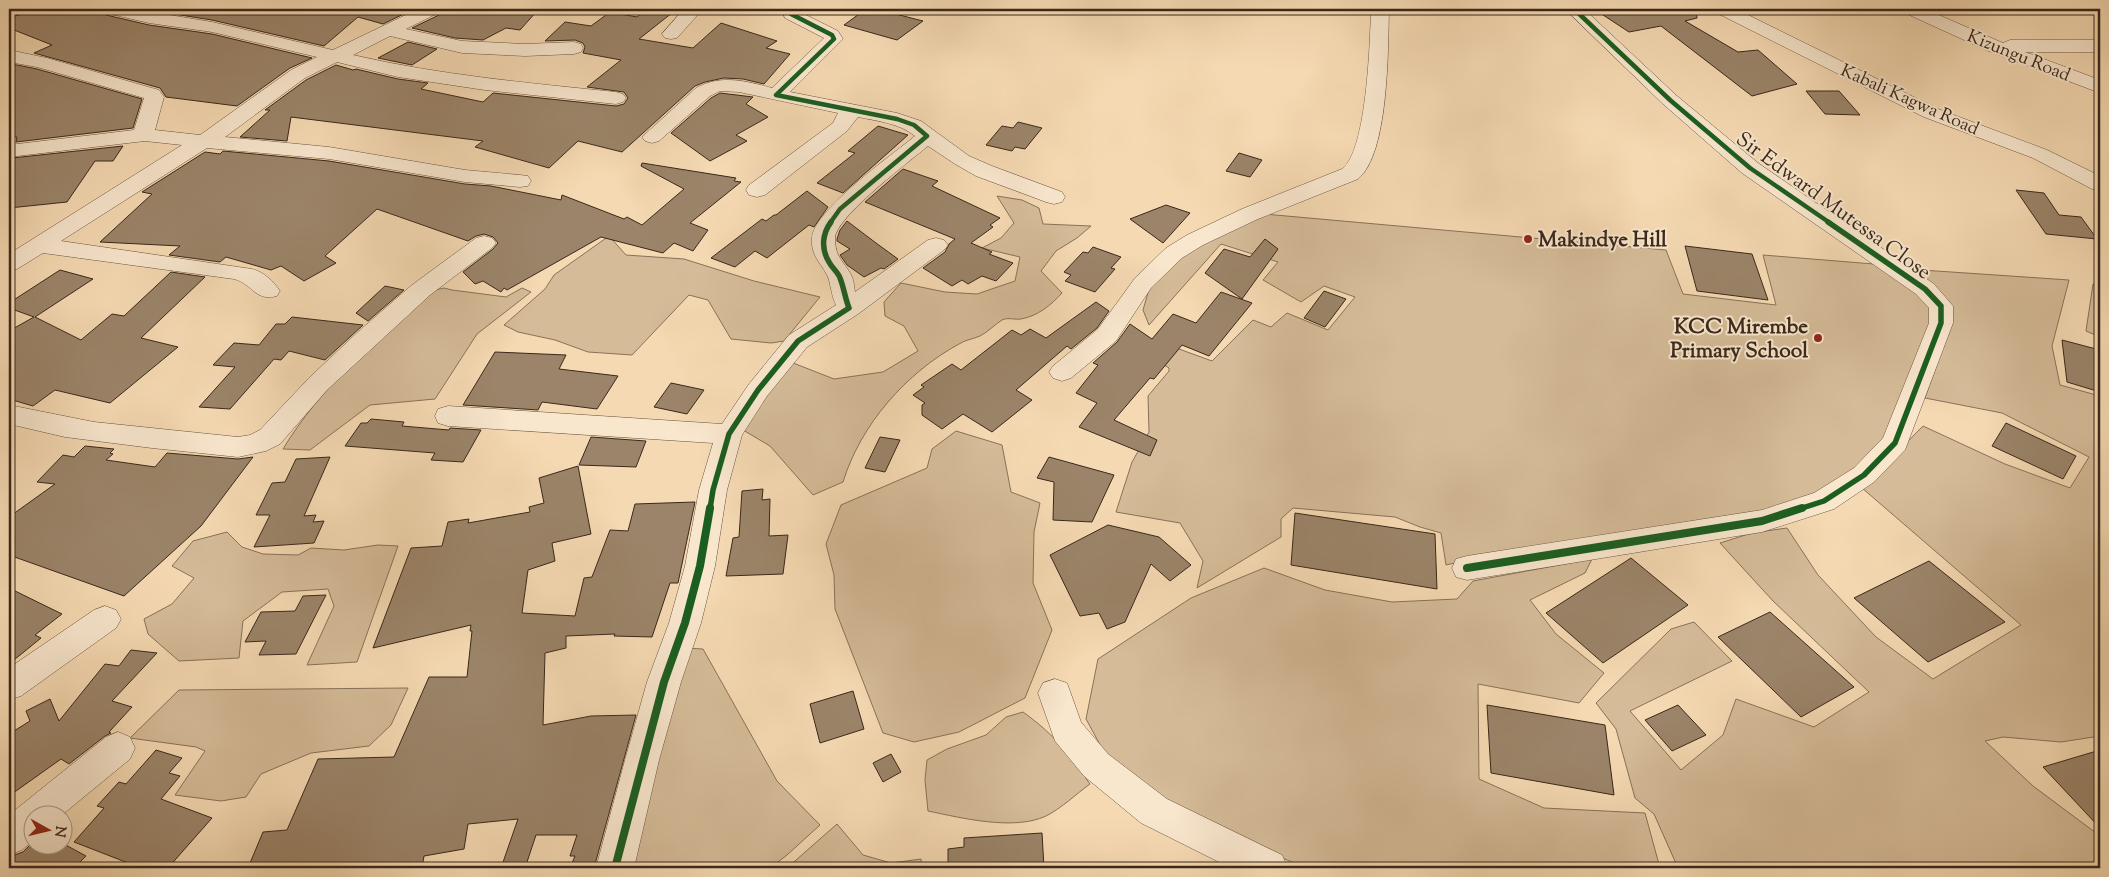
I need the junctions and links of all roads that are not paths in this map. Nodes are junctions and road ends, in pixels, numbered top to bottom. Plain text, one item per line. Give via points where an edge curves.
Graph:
1 (112, 9) edge
2 (432, 9) edge
3 (694, 9) edge
4 (790, 9) edge
5 (1380, 9) edge
6 (1574, 9) edge
7 (1723, 9) edge
8 (1911, 9) edge
9 (152, 13) edge
10 (387, 30) junction
11 (671, 34) dead end
12 (1993, 46) junction
13 (2100, 46) edge
14 (574, 48) dead end
15 (9, 56) edge
16 (332, 56) junction
17 (2100, 87) edge
18 (776, 95) junction
19 (616, 98) dead end
20 (849, 111) junction
21 (146, 135) junction
22 (927, 136) junction
23 (652, 137) dead end
24 (199, 142) junction
25 (9, 151) edge
26 (520, 181) dead end
27 (2100, 184) edge
28 (757, 190) dead end
29 (1054, 197) dead end
30 (484, 243) dead end
31 (39, 245) junction
32 (936, 245) dead end
33 (9, 264) edge
34 (268, 291) dead end
35 (849, 308) junction
36 (1062, 372) dead end
37 (9, 415) edge
38 (448, 416) dead end
39 (729, 434) junction
40 (1467, 568) dead end
41 (106, 619) dead end
42 (9, 686) edge
43 (1055, 693) dead end
44 (118, 748) dead end
45 (49, 804) edge
46 (22, 827) edge
47 (9, 838) edge
48 (615, 868) edge
49 (1269, 868) edge

1 - 9 street
2 - 10 street
3 - 11 street
4 - 18 street via 790,14 835,37
5 - 36 street via 1376,79 1367,146 1358,167 1350,174 1242,218 1174,253 1143,283 1107,335
6 - 40 street, Sir Edward Mutessa Close via 1670,100 1750,168 1925,289 1941,306 1941,323 1895,443 1864,475 1824,501 1762,521
7 - 27 street, Kabali Kagwa Road via 1931,113 2040,154
8 - 12 street, Kizungu Road
9 - 16 street
10 - 14 street via 462,47
10 - 16 street
12 - 13 street
12 - 17 street, Kizungu Road
15 - 21 street via 152,94 154,97 144,131
16 - 19 street via 444,78
16 - 24 street via 298,74
18 - 20 street
18 - 23 street via 725,84 712,86
20 - 22 street via 897,119 914,125
20 - 28 street via 840,127
21 - 24 street
21 - 25 street
22 - 29 street via 984,171
22 - 35 street via 840,209 825,230 826,255 840,277
24 - 26 street via 329,153 465,176
24 - 31 street
30 - 37 street via 421,290 324,378 270,436 256,444 238,447 106,433
31 - 33 street
31 - 34 street via 234,272 252,276
32 - 35 street
35 - 39 street via 798,341 758,390
38 - 39 street
39 - 48 street via 713,490 700,566 644,752
41 - 42 street
43 - 49 street via 1068,730 1096,765 1154,811
44 - 45 street
46 - 47 street

